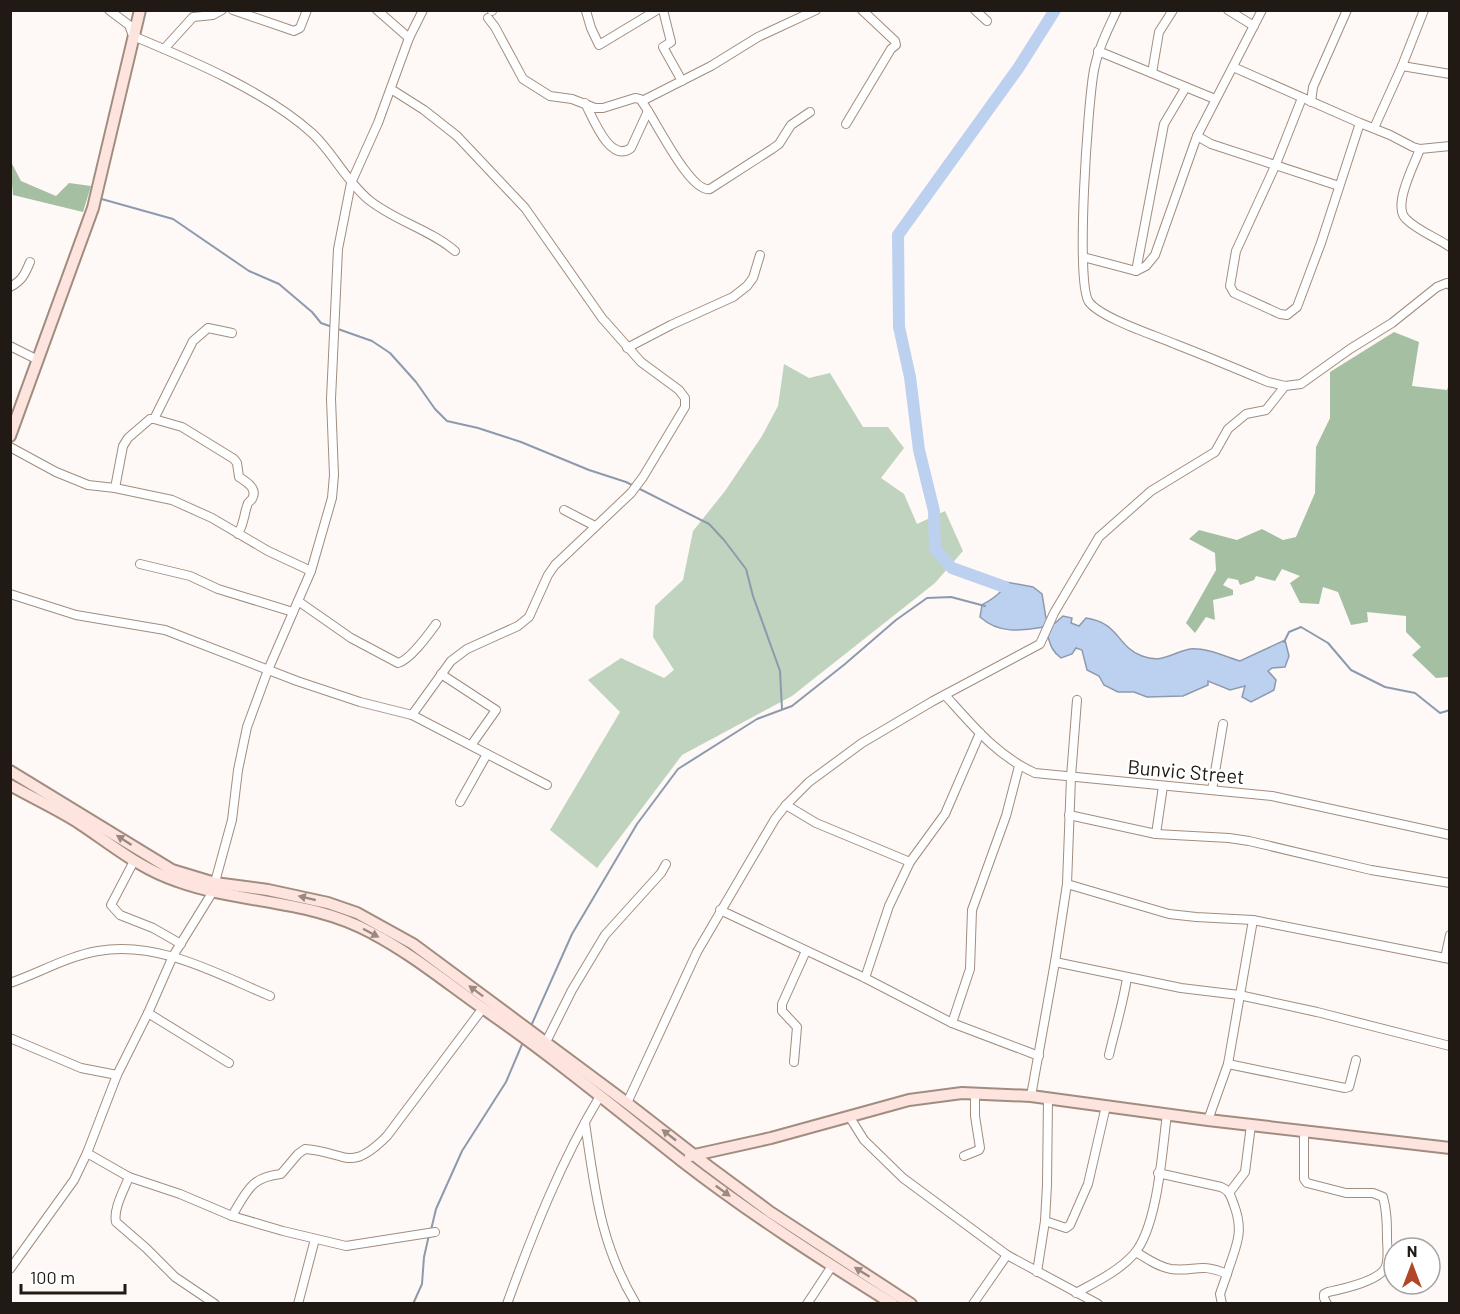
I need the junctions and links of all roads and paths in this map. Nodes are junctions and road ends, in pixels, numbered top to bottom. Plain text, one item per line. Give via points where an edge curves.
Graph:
1 (109, 10) edge
2 (140, 10) edge
3 (222, 10) edge
4 (233, 10) edge
5 (308, 10) edge
6 (377, 10) edge
7 (423, 10) edge
8 (657, 10) edge
9 (663, 10) edge
10 (816, 10) edge
11 (862, 10) edge
12 (975, 10) edge
13 (1117, 10) edge
14 (1173, 10) edge
15 (1228, 10) edge
16 (1262, 10) edge
17 (1347, 10) edge
18 (1424, 10) edge
19 (586, 11) edge
20 (488, 18) dead end
21 (987, 21) dead end
22 (1254, 26) junction
23 (133, 36) junction
24 (409, 38) junction
25 (164, 49) junction
26 (1098, 51) junction
27 (1402, 66) junction
28 (1233, 67) junction
29 (1152, 73) junction
30 (1449, 74) edge
31 (682, 81) junction
32 (1186, 87) junction
33 (391, 89) junction
34 (1302, 98) junction
35 (1215, 99) junction
36 (642, 101) junction
37 (1311, 102) junction
38 (585, 103) junction
39 (648, 111) junction
40 (810, 112) dead end
41 (1360, 123) junction
42 (846, 124) dead end
43 (1374, 128) junction
44 (1197, 136) junction
45 (1449, 146) edge
46 (1420, 149) junction
47 (1276, 164) junction
48 (351, 183) junction
49 (1340, 186) junction
50 (1449, 247) edge
51 (455, 251) dead end
52 (760, 255) dead end
53 (1083, 257) junction
54 (30, 262) dead end
55 (1136, 270) junction
56 (1449, 285) edge
57 (10, 287) edge
58 (232, 333) dead end
59 (10, 346) edge
60 (627, 348) junction
61 (38, 360) junction
62 (1285, 386) junction
63 (154, 419) junction
64 (10, 436) edge
65 (10, 447) edge
66 (115, 488) junction
67 (564, 510) dead end
68 (595, 526) junction
69 (238, 534) junction
70 (141, 564) dead end
71 (311, 571) junction
72 (10, 594) edge
73 (298, 601) junction
74 (293, 612) junction
75 (436, 624) dead end
76 (268, 670) junction
77 (441, 674) junction
78 (945, 695) junction
79 (1077, 700) dead end
80 (412, 715) junction
81 (1223, 724) dead end
82 (980, 734) junction
83 (472, 744) junction
84 (487, 754) junction
85 (1019, 766) junction
86 (10, 771) edge
87 (1071, 777) junction
88 (10, 785) edge
89 (547, 785) dead end
90 (1163, 786) junction
91 (1212, 790) junction
92 (460, 802) dead end
93 (786, 804) junction
94 (1069, 815) junction
95 (1156, 834) junction
96 (1449, 836) edge
97 (134, 861) junction
98 (910, 862) junction
99 (666, 864) dead end
100 (1449, 883) edge
101 (1067, 884) junction
102 (214, 888) junction
103 (720, 910) junction
104 (1253, 920) junction
105 (1449, 935) edge
106 (181, 944) junction
107 (806, 951) junction
108 (173, 956) junction
109 (1447, 958) edge
110 (1055, 962) junction
111 (865, 978) junction
112 (1127, 978) junction
113 (10, 983) edge
114 (1239, 995) junction
115 (270, 996) dead end
116 (483, 1008) junction
117 (148, 1013) junction
118 (952, 1023) junction
119 (525, 1032) junction
120 (10, 1038) edge
121 (546, 1042) junction
122 (1449, 1046) edge
123 (1109, 1055) dead end
124 (1039, 1056) junction
125 (1356, 1060) dead end
126 (794, 1062) dead end
127 (229, 1064) dead end
128 (1228, 1064) junction
129 (117, 1075) junction
130 (975, 1094) junction
131 (600, 1096) junction
132 (1031, 1096) junction
133 (1048, 1098) junction
134 (627, 1103) junction
135 (1106, 1106) junction
136 (1167, 1114) junction
137 (849, 1116) junction
138 (1208, 1120) junction
139 (585, 1121) junction
140 (1251, 1125) junction
141 (1304, 1131) junction
142 (1449, 1148) edge
143 (87, 1153) junction
144 (964, 1156) dead end
145 (688, 1158) junction
146 (1158, 1173) junction
147 (129, 1177) junction
148 (1229, 1192) junction
149 (232, 1216) junction
150 (1045, 1221) junction
151 (435, 1232) dead end
152 (315, 1239) junction
153 (1136, 1252) junction
154 (1007, 1255) junction
155 (832, 1266) junction
156 (10, 1269) edge
157 (1037, 1272) junction
158 (1227, 1274) junction
159 (1082, 1292) junction
160 (215, 1304) edge
161 (298, 1304) edge
162 (507, 1304) edge
163 (636, 1304) edge
164 (807, 1304) edge
165 (893, 1304) edge
166 (911, 1304) edge
167 (973, 1304) edge
168 (1098, 1304) edge
169 (1222, 1304) edge
170 (1327, 1304) edge

1 - 23 street via 129,25
2 - 23 main road
3 - 25 street via 193,17
4 - 5 street via 294,31 300,28
6 - 24 street
7 - 24 street
8 - 19 street via 598,45
9 - 31 street via 671,42 663,46
10 - 31 street via 758,37
11 - 42 street via 896,45
12 - 21 street
13 - 26 street
14 - 29 street via 1159,32
15 - 22 street
16 - 22 street
17 - 37 street via 1313,87
18 - 27 street
20 - 38 street via 523,79 550,96
22 - 28 street
23 - 25 street
23 - 61 main road via 93,208
24 - 33 street
25 - 48 street via 257,94 285,112 329,151
26 - 29 street
26 - 53 street via 1087,129
27 - 30 street
27 - 43 street
28 - 34 street
28 - 35 street
29 - 32 street
31 - 36 street
32 - 35 street
32 - 55 street via 1164,124
33 - 48 street
33 - 60 street via 457,136 525,208
34 - 37 street
34 - 47 street
35 - 44 street
36 - 38 street via 635,98 603,108
36 - 39 street
37 - 41 street
38 - 39 street via 608,143 620,152 632,148
39 - 40 street via 683,168 705,190 779,144 790,125
41 - 43 street
41 - 49 street
43 - 46 street
44 - 47 street
44 - 55 street via 1155,255 1146,266
45 - 46 street
46 - 50 street via 1401,211 1407,221
47 - 49 street
47 - 49 street via 1236,252 1230,286 1234,293 1280,314 1287,315 1298,307
48 - 51 street via 377,206 441,239
48 - 71 street via 340,232 331,399 334,486
52 - 60 street via 753,278 733,297
53 - 55 street
53 - 62 street via 1085,294 1089,303 1105,314
54 - 57 street via 19,282
56 - 62 street via 1437,286 1392,323 1301,384
58 - 63 street via 208,328 193,340
59 - 61 street
60 - 68 street via 679,390 685,407 632,493
61 - 64 main road
62 - 78 street via 1266,410 1245,414 1228,429 1215,452 1151,491 1099,537 1040,644
63 - 66 street via 123,446
63 - 69 street via 182,427 237,463 239,477 254,492
65 - 66 street via 72,479
66 - 69 street via 172,500
67 - 68 street
68 - 77 street via 555,565 529,617 467,649
69 - 71 street
70 - 74 street via 190,576 218,589
71 - 73 street
72 - 76 street via 76,615 165,630
73 - 74 street
73 - 75 street via 351,638 398,663 414,651
74 - 76 street
76 - 80 street via 360,702
76 - 102 street via 244,736 232,820
77 - 80 street
77 - 83 street via 496,710
78 - 82 street, Bunvic Street
78 - 93 street via 842,757
79 - 87 street
80 - 83 street
81 - 91 street
82 - 85 street, Bunvic Street
82 - 98 street via 945,814
83 - 84 street
84 - 89 street
84 - 92 street
85 - 87 street, Bunvic Street via 1035,773
85 - 118 street via 1006,816 972,910 970,969
102 -> 86 main road via 153,860
87 - 90 street, Bunvic Street
87 - 94 street
88 - 97 main road via 75,820
90 - 91 street, Bunvic Street
90 - 95 street
91 - 96 street, Bunvic Street via 1293,799
93 - 98 street via 816,823
93 - 103 street
94 - 95 street
94 - 101 street
95 - 100 street via 1229,838
97 - 102 main road via 161,876
97 - 106 street via 111,905 120,915
98 - 111 street
99 - 121 street via 605,935
101 - 104 street via 1169,914
101 - 110 street
102 - 106 street
102 -> 116 main road via 310,909 371,932
119 -> 102 main road via 413,944 357,913 299,896
103 - 107 street
103 - 134 street
104 - 109 street
104 - 114 street
105 - 109 street
106 - 108 street
107 - 111 street
107 - 126 street via 782,1004 782,1011 797,1027
108 - 113 street via 97,951
108 - 115 street
108 - 117 street
110 - 112 street
110 - 124 street
111 - 118 street
112 - 114 street
112 - 123 street
114 - 122 street
114 - 128 street
116 - 119 main road
116 - 149 street via 376,1146 352,1159 305,1149 281,1174 254,1182
117 - 127 street
117 - 129 street
118 - 124 street
119 - 121 main road
119 - 131 main road
120 - 129 street via 81,1068
121 - 134 main road
124 - 132 street
125 - 128 street via 1349,1087 1345,1088
128 - 138 street
129 - 143 street
130 - 132 main road
130 - 137 main road via 909,1100
130 - 144 street via 980,1148
131 - 139 street
131 - 145 main road
132 - 133 main road
133 - 135 main road
133 - 150 street
145 -> 134 main road
135 - 136 main road
135 - 150 street via 1089,1184 1070,1225 1066,1228
136 - 138 main road
136 - 146 street
137 - 145 main road
137 - 154 street via 864,1140 903,1178
138 - 140 main road
139 - 162 street via 556,1180
139 - 163 street via 596,1202 622,1281
140 - 141 main road
140 - 148 street via 1245,1172
141 - 142 main road
141 - 170 street via 1307,1183 1346,1193 1373,1193 1383,1197 1387,1210 1386,1266 1373,1279 1324,1294
143 - 147 street
143 - 156 street via 74,1180
145 -> 155 main road via 771,1226
166 -> 145 main road
146 - 148 street
146 - 153 street via 1154,1206
147 - 149 street
147 - 160 street via 116,1222 175,1277
148 - 158 street via 1240,1232
149 - 152 street
150 - 157 street
151 - 152 street via 346,1246
152 - 161 street
153 - 158 street via 1172,1269 1212,1267
153 - 159 street
154 - 157 street
154 - 167 street
155 - 164 street
155 - 165 main road
157 - 159 street
158 - 169 street via 1220,1294
159 - 168 street

